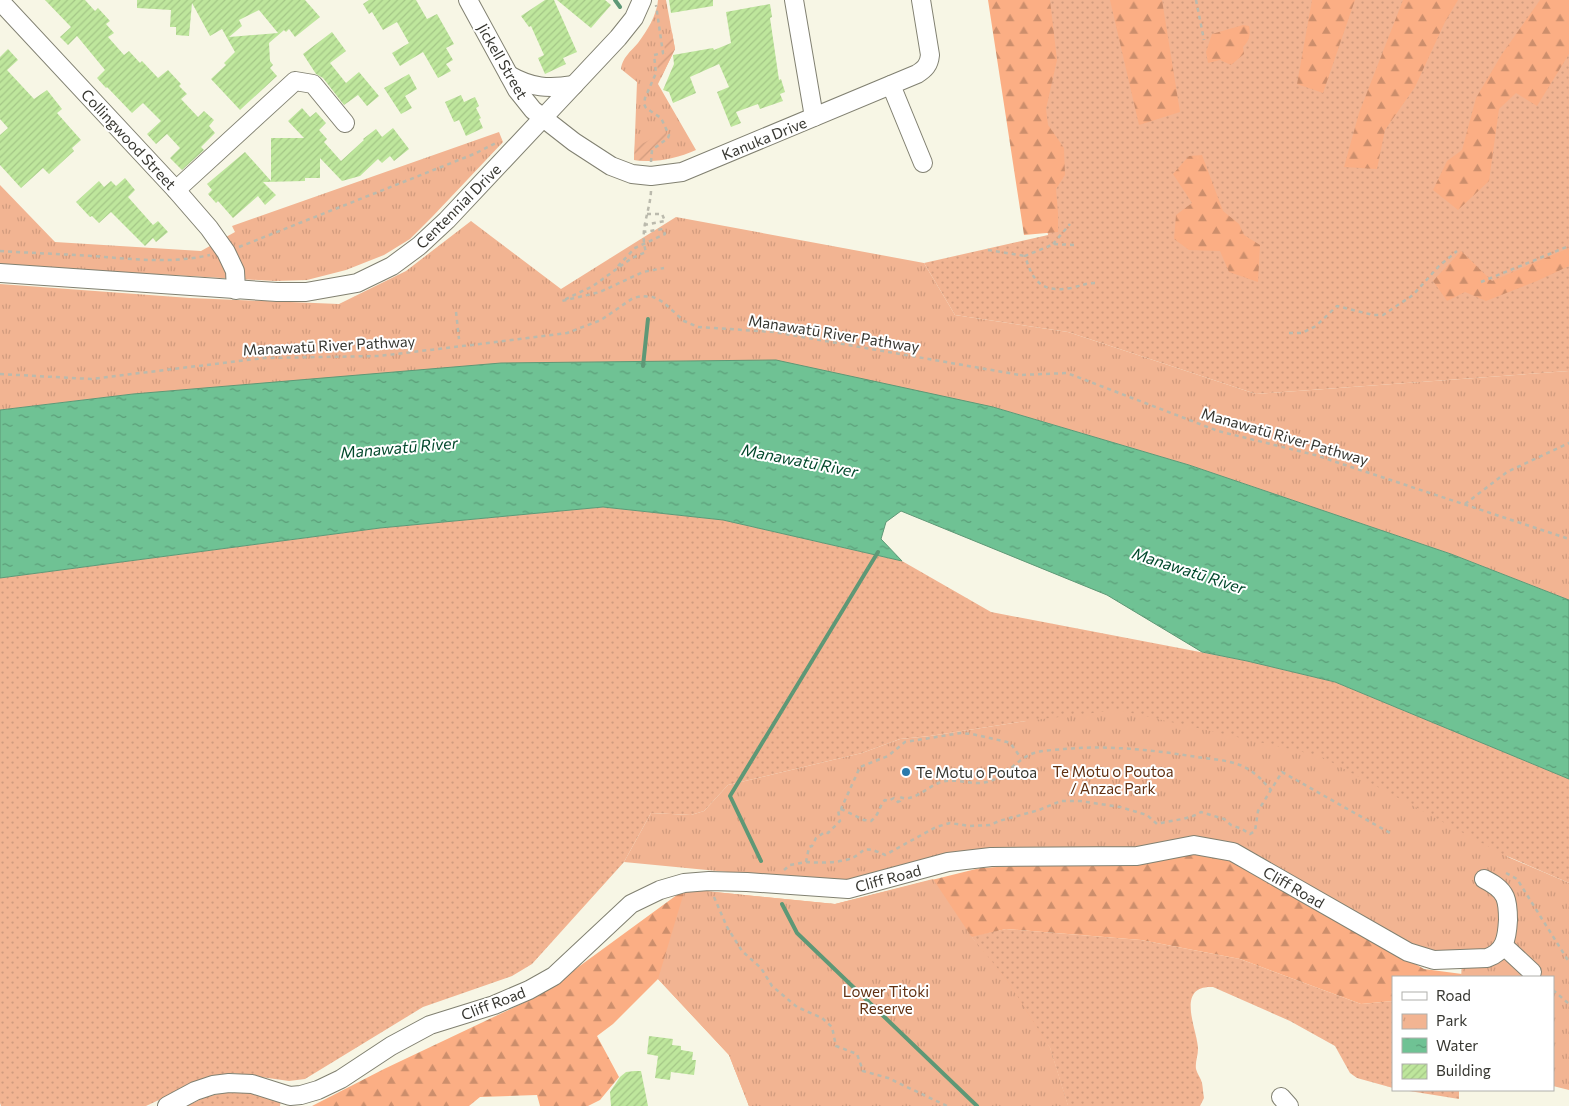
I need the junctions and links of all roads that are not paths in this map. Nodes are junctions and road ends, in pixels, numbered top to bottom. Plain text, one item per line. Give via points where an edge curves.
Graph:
1 (468, 0) edge
2 (794, 0) edge
3 (920, 0) edge
4 (0, 1) edge
5 (648, 2) edge
6 (509, 75) junction
7 (574, 84) junction
8 (891, 85) junction
9 (814, 117) junction
10 (543, 118) junction
11 (345, 123) dead end
12 (923, 163) dead end
13 (176, 190) junction
14 (0, 273) edge
15 (236, 290) junction
16 (1484, 879) dead end
17 (1504, 946) junction
18 (1532, 972) dead end
19 (167, 1106) edge

1 - 6 street, Jickell Street
2 - 9 street
3 - 8 street, Kanuka Drive via 929,62 917,74
4 - 13 street, Collingwood Street
5 - 7 street, Centennial Drive
6 - 7 street via 537,86 552,88
6 - 10 street, Jickell Street via 524,100
7 - 10 street, Centennial Drive
8 - 9 street, Kanuka Drive
8 - 12 street
9 - 10 street, Kanuka Drive via 651,182 611,166
10 - 15 street, Centennial Drive via 447,220 420,246 392,266 357,282 306,292
11 - 13 street via 313,84 294,74
13 - 15 street, Collingwood Street via 226,252 235,271
14 - 15 street, Centennial Drive
16 - 17 street via 1505,896 1508,929
17 - 18 street
17 - 19 street, Cliff Road via 1487,958 1434,960 1408,952 1233,852 1194,845 1138,856 991,857 948,862 848,889 767,883 684,883 631,904 554,976 494,1005 430,1025 318,1090 290,1096 252,1084 229,1083 195,1091

